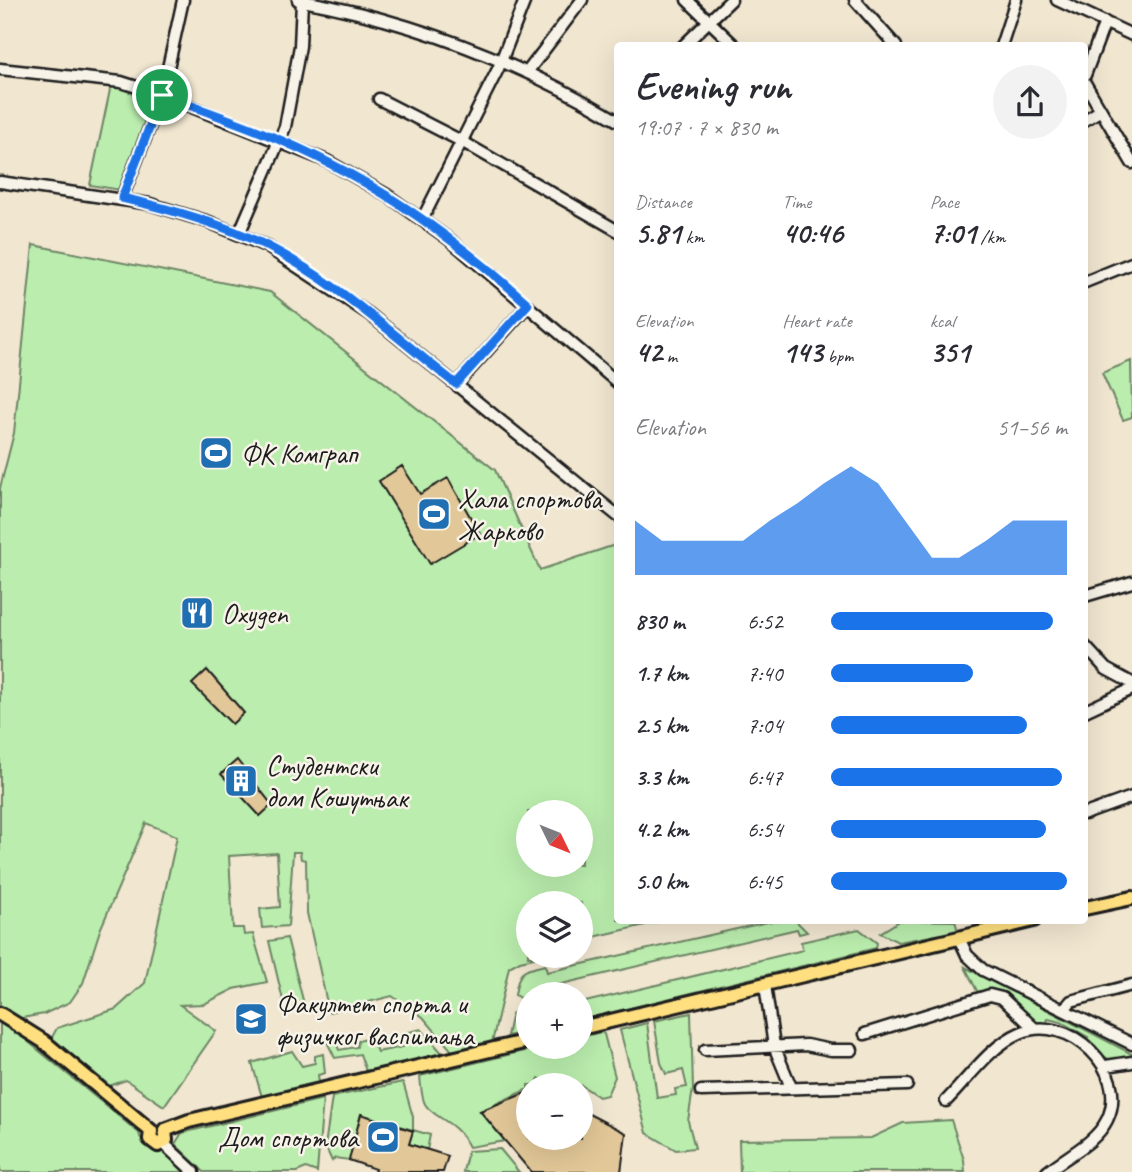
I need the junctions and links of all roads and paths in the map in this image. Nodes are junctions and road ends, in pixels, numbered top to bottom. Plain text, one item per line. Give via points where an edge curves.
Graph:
1 (183, 0) edge
2 (300, 0) edge
3 (525, 0) edge
4 (582, 0) edge
5 (687, 0) edge
6 (731, 0) edge
7 (855, 0) edge
8 (1016, 0) edge
9 (1057, 0) edge
10 (708, 19) junction
11 (1105, 22) junction
12 (1132, 35) edge
13 (687, 42) edge
14 (731, 42) edge
15 (892, 42) edge
16 (1002, 42) edge
17 (502, 59) junction
18 (1088, 67) edge
19 (0, 69) edge
20 (528, 71) junction
21 (1088, 88) edge
22 (162, 95) junction
23 (379, 99) dead end
24 (1101, 110) junction
25 (614, 118) edge
26 (1088, 118) edge
27 (281, 140) junction
28 (463, 142) junction
29 (1132, 163) edge
30 (0, 182) edge
31 (122, 198) junction
32 (422, 220) junction
33 (614, 229) edge
34 (239, 234) junction
35 (1132, 263) edge
36 (1088, 281) edge
37 (528, 304) junction
38 (614, 379) edge
39 (456, 384) junction
40 (614, 513) edge
41 (1132, 582) edge
42 (1088, 595) edge
43 (1088, 649) edge
44 (1132, 683) edge
45 (1132, 689) edge
46 (1088, 710) edge
47 (1132, 797) edge
48 (1088, 813) edge
49 (1132, 898) edge
50 (1088, 907) edge
51 (1017, 924) edge
52 (959, 938) junction
53 (765, 985) junction
54 (1132, 985) edge
55 (1064, 1010) junction
56 (0, 1014) edge
57 (593, 1025) edge
58 (1034, 1028) junction
59 (865, 1034) dead end
60 (516, 1044) edge
61 (1132, 1044) edge
62 (774, 1046) junction
63 (705, 1050) dead end
64 (852, 1050) dead end
65 (1132, 1062) edge
66 (1106, 1066) junction
67 (907, 1085) dead end
68 (791, 1087) junction
69 (701, 1091) dead end
70 (946, 1101) dead end
71 (164, 1137) junction
72 (194, 1172) edge
73 (1047, 1172) edge

1 - 22 street
2 - 17 street via 398,23
2 - 27 street via 295,83
3 - 17 street
4 - 20 street
5 - 10 street
6 - 10 street
7 - 15 street
8 - 16 street
9 - 11 street
10 - 13 street
10 - 14 street
11 - 12 street
11 - 18 street
17 - 20 street
17 - 28 street
19 - 22 street via 121,82
20 - 25 street
21 - 24 street
22 - 27 street
22 - 31 street
23 - 28 street
24 - 26 street
24 - 29 street
27 - 32 street via 354,176
27 - 34 street
28 - 32 street
28 - 33 street
30 - 31 street
31 - 34 street
32 - 37 street
34 - 39 street via 332,287
35 - 36 street
37 - 38 street
37 - 39 street
39 - 40 street
41 - 42 street
43 - 44 street via 1106,669
45 - 46 street
47 - 48 street
49 - 50 main road
51 - 52 main road
52 - 53 main road
52 - 55 street via 967,955 983,970
53 - 57 main road
53 - 62 street
54 - 55 street via 1071,1001
55 - 61 street
56 - 71 main road via 36,1035 151,1131 158,1127
58 - 59 street via 1002,998 990,995
58 - 66 street via 1067,1036
58 - 70 street via 1005,1041
60 - 71 main road via 189,1121
62 - 63 street
62 - 64 street
62 - 68 street
65 - 66 street
66 - 73 street via 1112,1101 1105,1123 1098,1134
67 - 68 street
68 - 69 street
71 - 72 street

